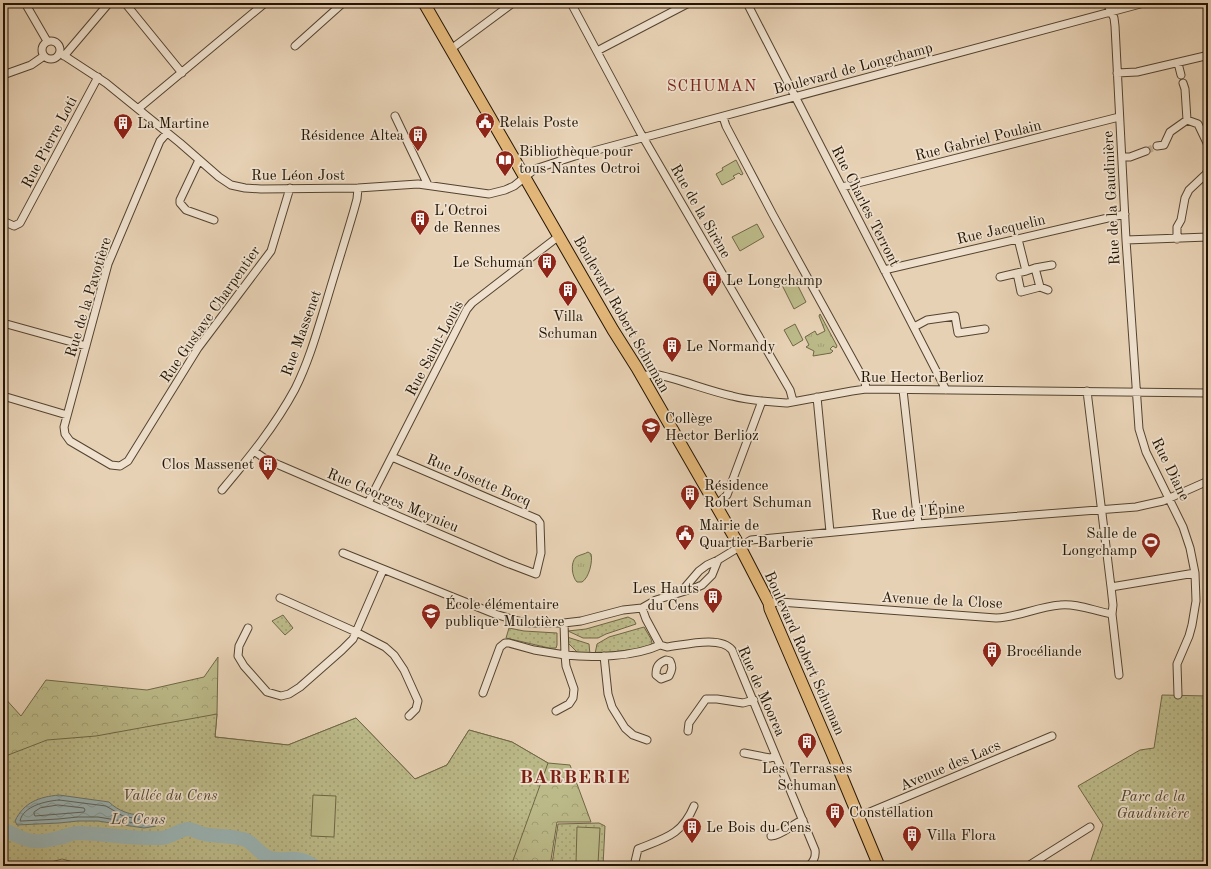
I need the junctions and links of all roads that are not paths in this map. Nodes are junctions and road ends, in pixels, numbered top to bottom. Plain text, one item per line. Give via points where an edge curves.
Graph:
1 (25, 3) edge
2 (109, 3) edge
3 (125, 3) edge
4 (265, 3) edge
5 (343, 3) edge
6 (424, 3) edge
7 (513, 3) edge
8 (571, 3) edge
9 (690, 3) edge
10 (747, 3) edge
11 (1107, 3) edge
12 (1144, 3) edge
13 (1111, 13) junction
14 (47, 41) junction
15 (295, 46) dead end
16 (450, 49) junction
17 (597, 51) junction
18 (62, 55) junction
19 (44, 56) junction
20 (1208, 58) edge
21 (1178, 63) junction
22 (182, 73) junction
23 (1117, 73) junction
24 (3, 75) edge
25 (1181, 75) dead end
26 (98, 77) junction
27 (1183, 83) dead end
28 (795, 97) junction
29 (138, 108) junction
30 (395, 116) dead end
31 (724, 116) junction
32 (1119, 117) junction
33 (1187, 120) junction
34 (167, 133) junction
35 (644, 138) junction
36 (1208, 145) edge
37 (1157, 146) tunnel mouth
38 (1146, 151) tunnel mouth
39 (1122, 157) junction
40 (199, 160) junction
41 (1208, 170) edge
42 (524, 177) junction
43 (428, 185) junction
44 (290, 188) junction
45 (358, 188) junction
46 (842, 188) junction
47 (1125, 214) junction
48 (214, 220) dead end
49 (3, 221) edge
50 (559, 236) junction
51 (1208, 237) edge
52 (1018, 239) junction
53 (1177, 239) junction
54 (1126, 240) junction
55 (1052, 264) dead end
56 (1035, 268) junction
57 (884, 270) junction
58 (1026, 271) junction
59 (1017, 273) junction
60 (1000, 277) dead end
61 (1040, 287) junction
62 (1048, 290) dead end
63 (3, 322) edge
64 (914, 327) junction
65 (985, 329) dead end
66 (86, 346) junction
67 (641, 376) junction
68 (866, 389) junction
69 (903, 390) junction
70 (946, 390) junction
71 (1087, 391) junction
72 (1138, 393) junction
73 (1208, 393) edge
74 (3, 396) edge
75 (817, 396) junction
76 (762, 401) junction
77 (793, 402) junction
78 (67, 415) junction
79 (79, 447) joint
80 (254, 451) junction
81 (392, 457) junction
82 (1208, 481) edge
83 (222, 490) dead end
84 (1170, 498) junction
85 (368, 503) junction
86 (716, 506) junction
87 (1101, 510) junction
88 (918, 524) junction
89 (830, 532) junction
90 (740, 547) junction
91 (343, 553) dead end
92 (718, 560) junction
93 (383, 570) junction
94 (524, 570) joint
95 (1195, 574) junction
96 (1111, 586) junction
97 (681, 592) junction
98 (280, 598) dead end
99 (769, 603) junction
100 (642, 608) junction
101 (1112, 614) junction
102 (564, 623) junction
103 (248, 628) dead end
104 (356, 632) junction
105 (664, 646) junction
106 (565, 655) junction
107 (604, 656) junction
108 (666, 660) dead end
109 (1119, 675) dead end
110 (483, 693) dead end
111 (1178, 695) dead end
112 (754, 700) junction
113 (556, 711) dead end
114 (410, 716) dead end
115 (688, 731) dead end
116 (1052, 736) dead end
117 (647, 740) dead end
118 (744, 753) dead end
119 (776, 756) junction
120 (694, 806) dead end
121 (858, 818) junction
122 (803, 820) junction
123 (1090, 827) dead end
124 (771, 836) dead end
125 (634, 866) edge
126 (809, 866) edge
127 (879, 866) edge
128 (1028, 866) edge

1 - 14 street
2 - 18 street
3 - 22 street
4 - 22 street
5 - 15 street
6 - 16 main road, Boulevard Robert Schuman
7 - 16 street
8 - 17 street, Rue de la Sirène
9 - 17 street
10 - 28 street, Rue Charles Terront
11 - 13 street, Rue de la Gaudinière
12 - 13 street, Boulevard de Longchamp
13 - 23 street, Rue de la Gaudinière
13 - 28 street, Boulevard de Longchamp
14 - 18 street via 54,40 58,43
14 - 19 street via 42,48
16 - 42 main road, Boulevard Robert Schuman
17 - 35 street, Rue de la Sirène
18 - 19 street via 53,59
18 - 26 street, Rue Léon Jost
19 - 24 street via 31,66
20 - 21 street via 1205,56
21 - 23 street via 1137,72
21 - 25 street
22 - 29 street
23 - 32 street, Rue de la Gaudinière
26 - 29 street, Rue Léon Jost
26 - 49 street, Rue Pierre Loti via 20,223 14,226
27 - 33 street
28 - 31 street, Boulevard de Longchamp
28 - 46 street, Rue Charles Terront
29 - 34 street, Rue Léon Jost
30 - 43 street
31 - 35 street, Boulevard de Longchamp
31 - 68 street via 726,126 865,382
32 - 39 street, Rue de la Gaudinière
32 - 46 street, Rue Gabriel Poulain
33 - 36 street via 1198,124
33 - 37 street via 1170,132 1164,145
34 - 40 street, Rue Léon Jost
34 - 66 street, Rue de la Pavotière via 157,146 110,260
35 - 42 street, Boulevard de Longchamp via 554,162
35 - 77 street, Rue de la Sirène via 790,390
38 - 39 street
39 - 47 street, Rue de la Gaudinière
40 - 44 street, Rue Léon Jost via 231,185 253,189
40 - 48 street via 180,203 186,210
41 - 53 street via 1185,198 1177,227
42 - 43 street, Rue Léon Jost via 510,188 489,194
42 - 50 main road, Boulevard Robert Schuman
43 - 45 street, Rue Léon Jost
44 - 45 street, Rue Léon Jost
44 - 79 street, Rue Gustave Charpentier via 271,252 198,348 128,461 120,466 111,466
45 - 80 street, Rue Massenet via 354,210 309,356 284,408
46 - 57 street, Rue Charles Terront
47 - 52 street, Rue Jacquelin
47 - 54 street, Rue de la Gaudinière
50 - 67 main road, Boulevard Robert Schuman
50 - 81 street, Rue Saint-Louis via 467,309
51 - 53 street
52 - 57 street, Rue Jacquelin
52 - 58 street
53 - 54 street
54 - 72 street, Rue de la Gaudinière
55 - 56 street
56 - 58 street
56 - 61 street
57 - 64 street, Rue Charles Terront
58 - 59 street
59 - 60 street
59 - 61 street via 1021,292
61 - 62 street
63 - 66 street
64 - 65 street via 927,320 955,316 958,333
64 - 70 street, Rue Charles Terront
66 - 78 street, Rue de la Pavotière
67 - 76 street, Rue Hector Berlioz via 654,374 731,396
67 - 86 main road, Boulevard Robert Schuman
68 - 69 street, Rue Hector Berlioz
68 - 75 street, Rue Hector Berlioz
69 - 70 street, Rue Hector Berlioz
69 - 88 street
70 - 71 street, Rue Hector Berlioz
71 - 72 street, Rue Hector Berlioz
71 - 87 street
72 - 73 street, Rue Hector Berlioz
72 - 84 street, Rue Diane via 1142,442
74 - 78 street
75 - 77 street, Rue Hector Berlioz
75 - 89 street
76 - 77 street, Rue Hector Berlioz
76 - 86 street via 727,495
78 - 79 street, Rue de la Pavotière via 65,434
80 - 83 street, Rue Massenet
80 - 85 street, Rue Georges Meynieu via 264,458
81 - 85 street, Rue Saint-Louis
81 - 94 street, Rue Josette Bocq via 537,519 540,523 538,567 536,574
82 - 84 street, Rue de l'Épine
84 - 87 street, Rue de l'Épine via 1136,507
84 - 95 street, Rue Diane via 1186,534
85 - 94 street, Rue Georges Meynieu
86 - 90 main road, Boulevard Robert Schuman
87 - 88 street, Rue de l'Épine
87 - 96 street
88 - 89 street, Rue de l'Épine
89 - 90 street, Rue de l'Épine via 751,540
90 - 92 street, Rue de l'Épine
90 - 99 main road, Boulevard Robert Schuman
91 - 93 street
92 - 97 street, Rue de l'Épine via 699,571
92 - 97 street via 706,582
93 - 102 street via 511,620 527,623
93 - 104 street
95 - 96 street
95 - 111 street, Rue Diane via 1196,601 1190,636 1177,664
96 - 101 street
97 - 100 street via 656,600
98 - 104 street
99 - 101 street, Avenue de la Close via 996,618 1019,615 1046,607 1076,605
99 - 121 main road, Boulevard Robert Schuman
100 - 102 street
100 - 105 street via 646,619
101 - 109 street
102 - 106 street
103 - 104 street via 239,646 238,656 267,692 281,696 300,686 342,650
104 - 114 street via 385,648 398,659 418,701
105 - 107 street, Rue de Moorea
105 - 108 street
105 - 112 street, Rue de Moorea via 720,642 728,646 734,652
106 - 107 street, Rue de Moorea
106 - 110 street, Rue de Moorea via 506,643 500,647
106 - 113 street via 574,689 573,698 569,704
107 - 117 street via 612,707 625,728 633,735
112 - 115 street via 743,704 706,699 689,723
112 - 119 street, Rue de Moorea
116 - 121 street, Avenue des Lacs
118 - 119 street via 770,758
119 - 122 street, Rue de Moorea
120 - 125 street via 689,817 676,831 638,849
121 - 127 main road, Boulevard Robert Schuman
122 - 124 street
122 - 126 street, Rue de Moorea via 816,854
123 - 128 street

